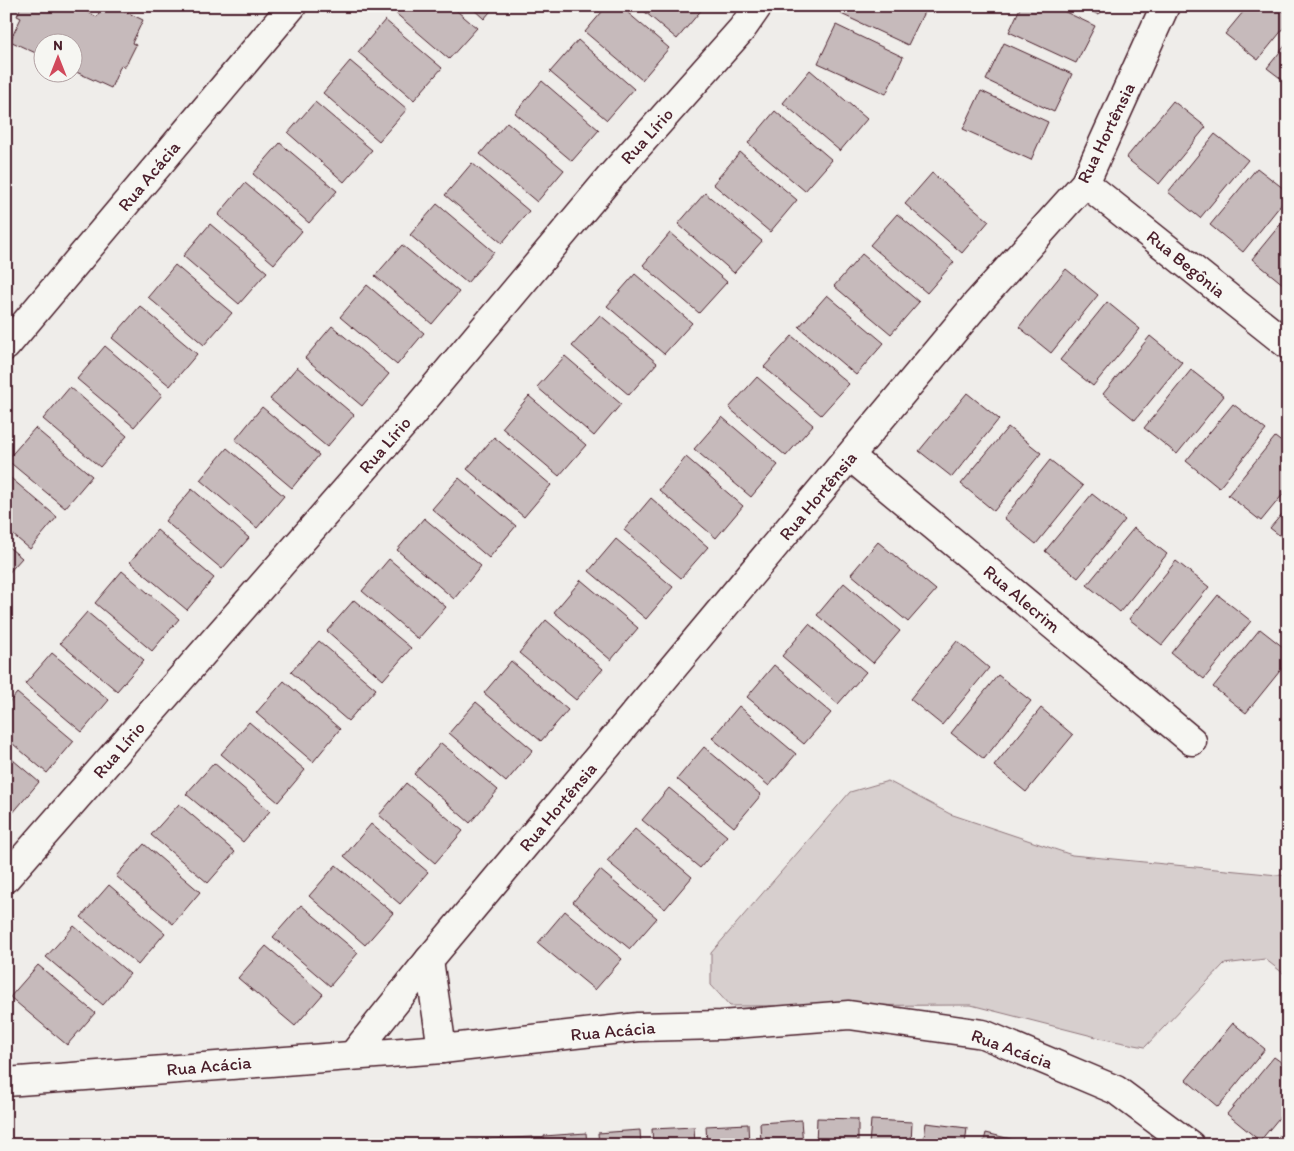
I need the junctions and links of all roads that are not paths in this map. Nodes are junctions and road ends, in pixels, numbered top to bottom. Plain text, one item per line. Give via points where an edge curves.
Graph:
1 (292, 6) edge
2 (758, 6) edge
3 (1165, 6) edge
4 (1085, 183) junction
5 (1288, 345) edge
6 (6, 346) edge
7 (851, 457) junction
8 (1192, 740) dead end
9 (6, 878) edge
10 (429, 960) junction
11 (442, 1049) junction
12 (353, 1055) junction
13 (6, 1082) edge
14 (1190, 1145) edge

1 - 6 street, Rua Acácia
2 - 9 street, Rua Lírio via 742,29 613,174 408,419
3 - 4 street, Rua Hortênsia
4 - 5 street, Rua Begônia
4 - 7 street, Rua Hortênsia via 978,302
7 - 8 street, Rua Alecrim
7 - 10 street, Rua Hortênsia
10 - 11 street
10 - 12 street, Rua Hortênsia
11 - 12 street, Rua Acácia
11 - 14 street, Rua Acácia via 638,1027 722,1025 849,1015 983,1034 1116,1090
12 - 13 street, Rua Acácia

